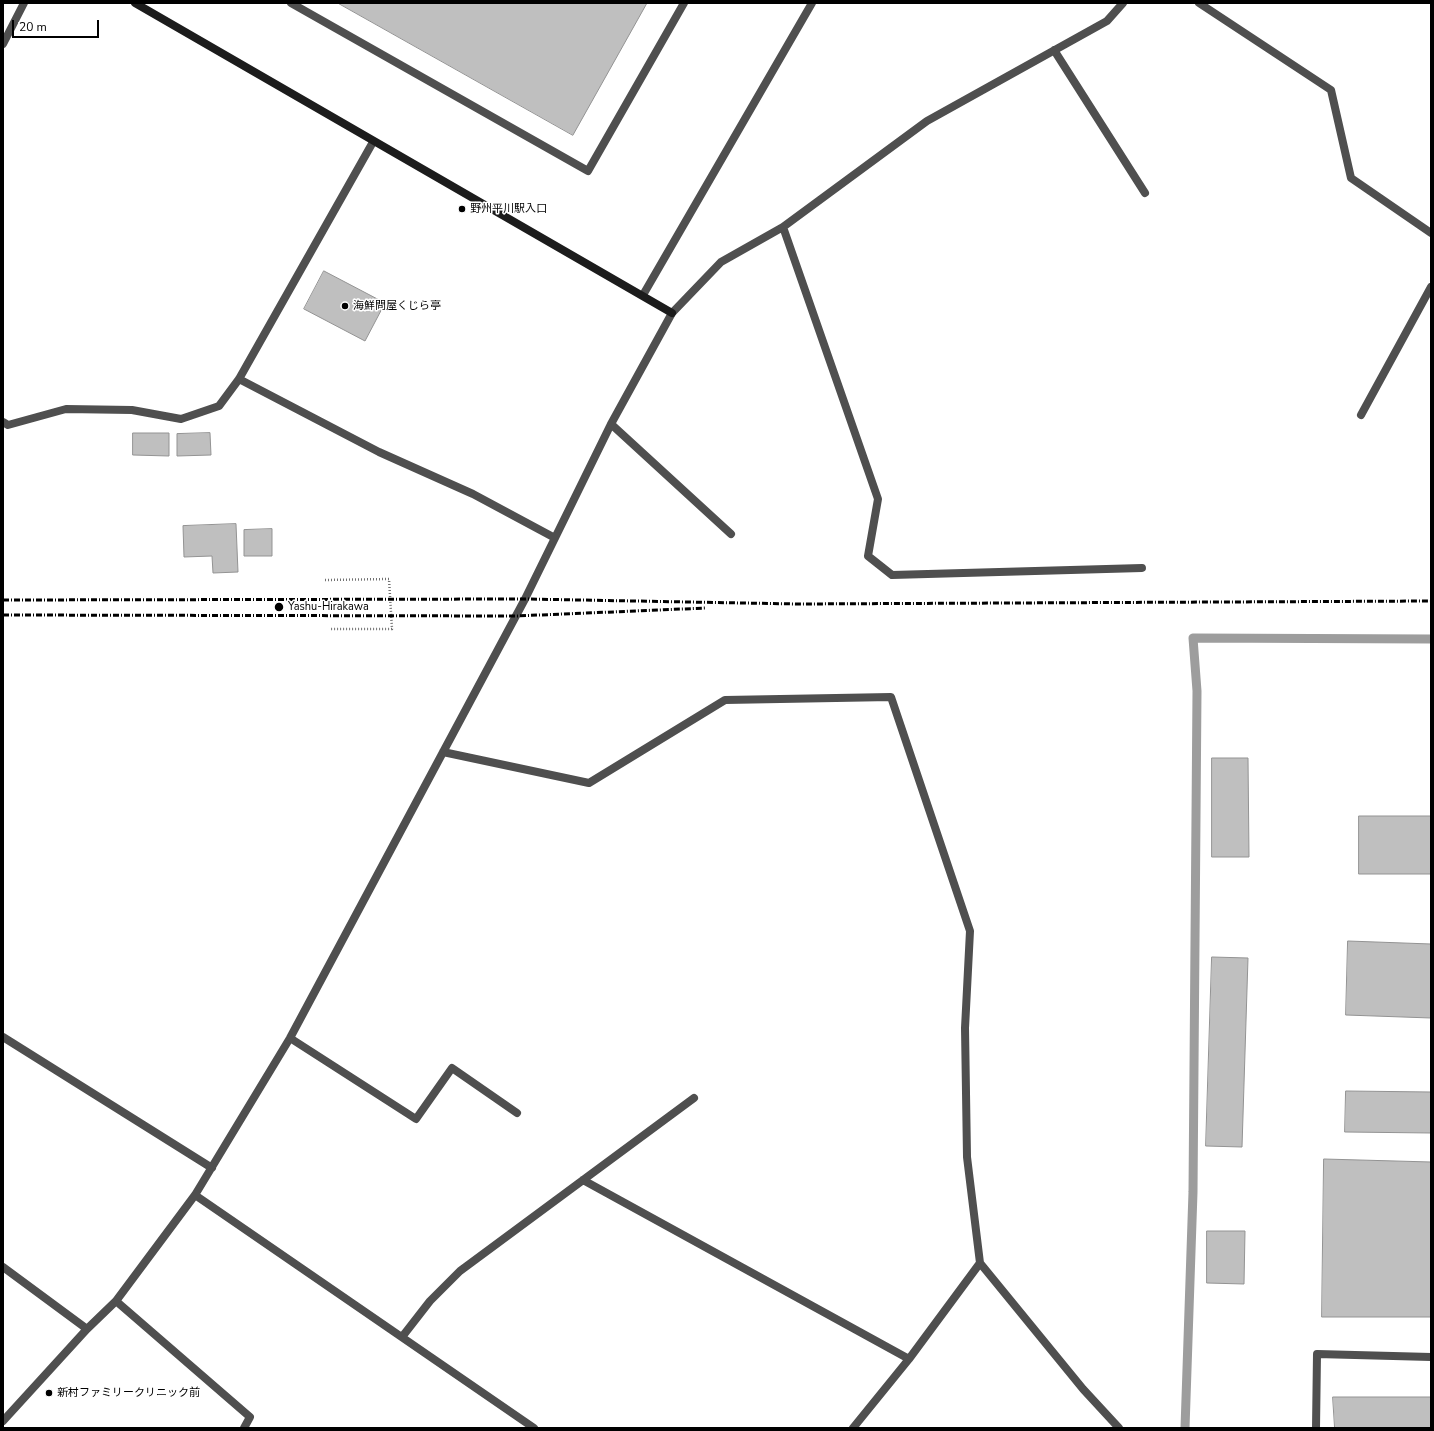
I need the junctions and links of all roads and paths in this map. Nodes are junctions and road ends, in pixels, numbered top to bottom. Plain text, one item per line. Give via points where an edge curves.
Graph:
1 (24, 3) edge
2 (135, 3) edge
3 (290, 3) edge
4 (684, 3) edge
5 (812, 3) edge
6 (1123, 3) edge
7 (1199, 3) edge
8 (3, 44) edge
9 (1054, 50) junction
10 (373, 142) junction
11 (1145, 193) dead end
12 (783, 227) junction
13 (1431, 233) edge
14 (1431, 287) edge
15 (644, 295) junction
16 (672, 313) junction
17 (238, 380) junction
18 (1361, 415) dead end
19 (3, 422) edge
20 (611, 424) junction
21 (731, 534) dead end
22 (554, 538) junction
23 (1142, 568) dead end
24 (325, 580) dead end
25 (330, 629) dead end
26 (443, 752) junction
27 (3, 1037) edge
28 (290, 1038) junction
29 (694, 1098) dead end
30 (517, 1113) dead end
31 (212, 1168) junction
32 (583, 1180) junction
33 (195, 1195) junction
34 (980, 1263) junction
35 (3, 1267) edge
36 (116, 1300) junction
37 (87, 1329) junction
38 (402, 1338) junction
39 (1431, 1357) edge
40 (909, 1359) junction
41 (3, 1421) edge
42 (244, 1428) edge
43 (534, 1428) edge
44 (853, 1428) edge
45 (1119, 1428) edge
46 (1316, 1428) edge

1 - 8 street
2 - 10 street
3 - 4 street via 588,171
5 - 15 street
6 - 9 street via 1107,21
7 - 13 street via 1331,90 1351,178
9 - 11 street
9 - 12 street via 927,121
10 - 15 street
10 - 17 street
12 - 16 street via 721,262
12 - 23 street via 878,499 868,556 892,574
14 - 18 street
15 - 16 street
16 - 20 street
17 - 19 street via 219,406 181,419 132,410 66,409 8,425
17 - 22 street via 379,452 472,494
20 - 21 street
20 - 22 street
22 - 26 street via 525,599
24 - 25 path via 389,579 392,629
26 - 28 street
26 - 34 street via 589,783 725,700 891,697 970,931 965,1028 967,1157
27 - 31 street
28 - 30 street via 416,1118 452,1068
28 - 31 street
29 - 32 street
31 - 33 street
32 - 38 street via 460,1270 430,1301
32 - 40 street
33 - 36 street
33 - 38 street
34 - 40 street
34 - 45 street via 1083,1389
35 - 37 street
36 - 37 street
36 - 42 street via 250,1417
37 - 41 street
38 - 43 street
39 - 46 street via 1317,1354
40 - 44 street

